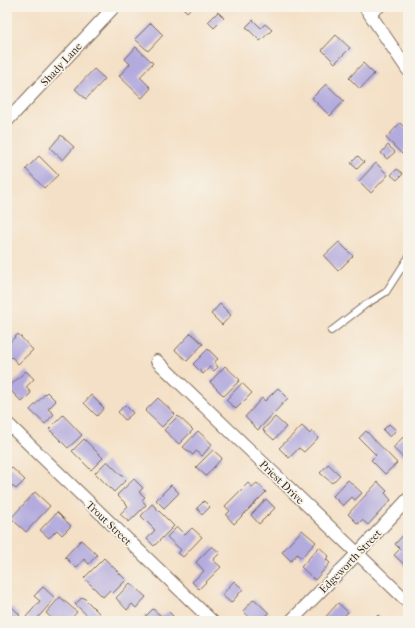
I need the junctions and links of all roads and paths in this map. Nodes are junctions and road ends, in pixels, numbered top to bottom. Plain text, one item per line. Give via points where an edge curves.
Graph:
1 (114, 7) edge
2 (383, 7) edge
3 (368, 12) edge
4 (408, 70) edge
5 (7, 121) edge
6 (408, 258) edge
7 (331, 331) dead end
8 (157, 361) dead end
9 (7, 423) edge
10 (408, 499) edge
11 (357, 554) junction
12 (408, 602) edge
13 (212, 621) edge
14 (291, 621) edge

1 - 5 street, Shady Lane
2 - 3 lane
3 - 4 street
6 - 7 lane via 386,292
8 - 11 street, Priest Drive
9 - 13 street, Trout Street
10 - 11 street, Edgeworth Street
11 - 12 street, Priest Drive
11 - 14 street, Edgeworth Street

